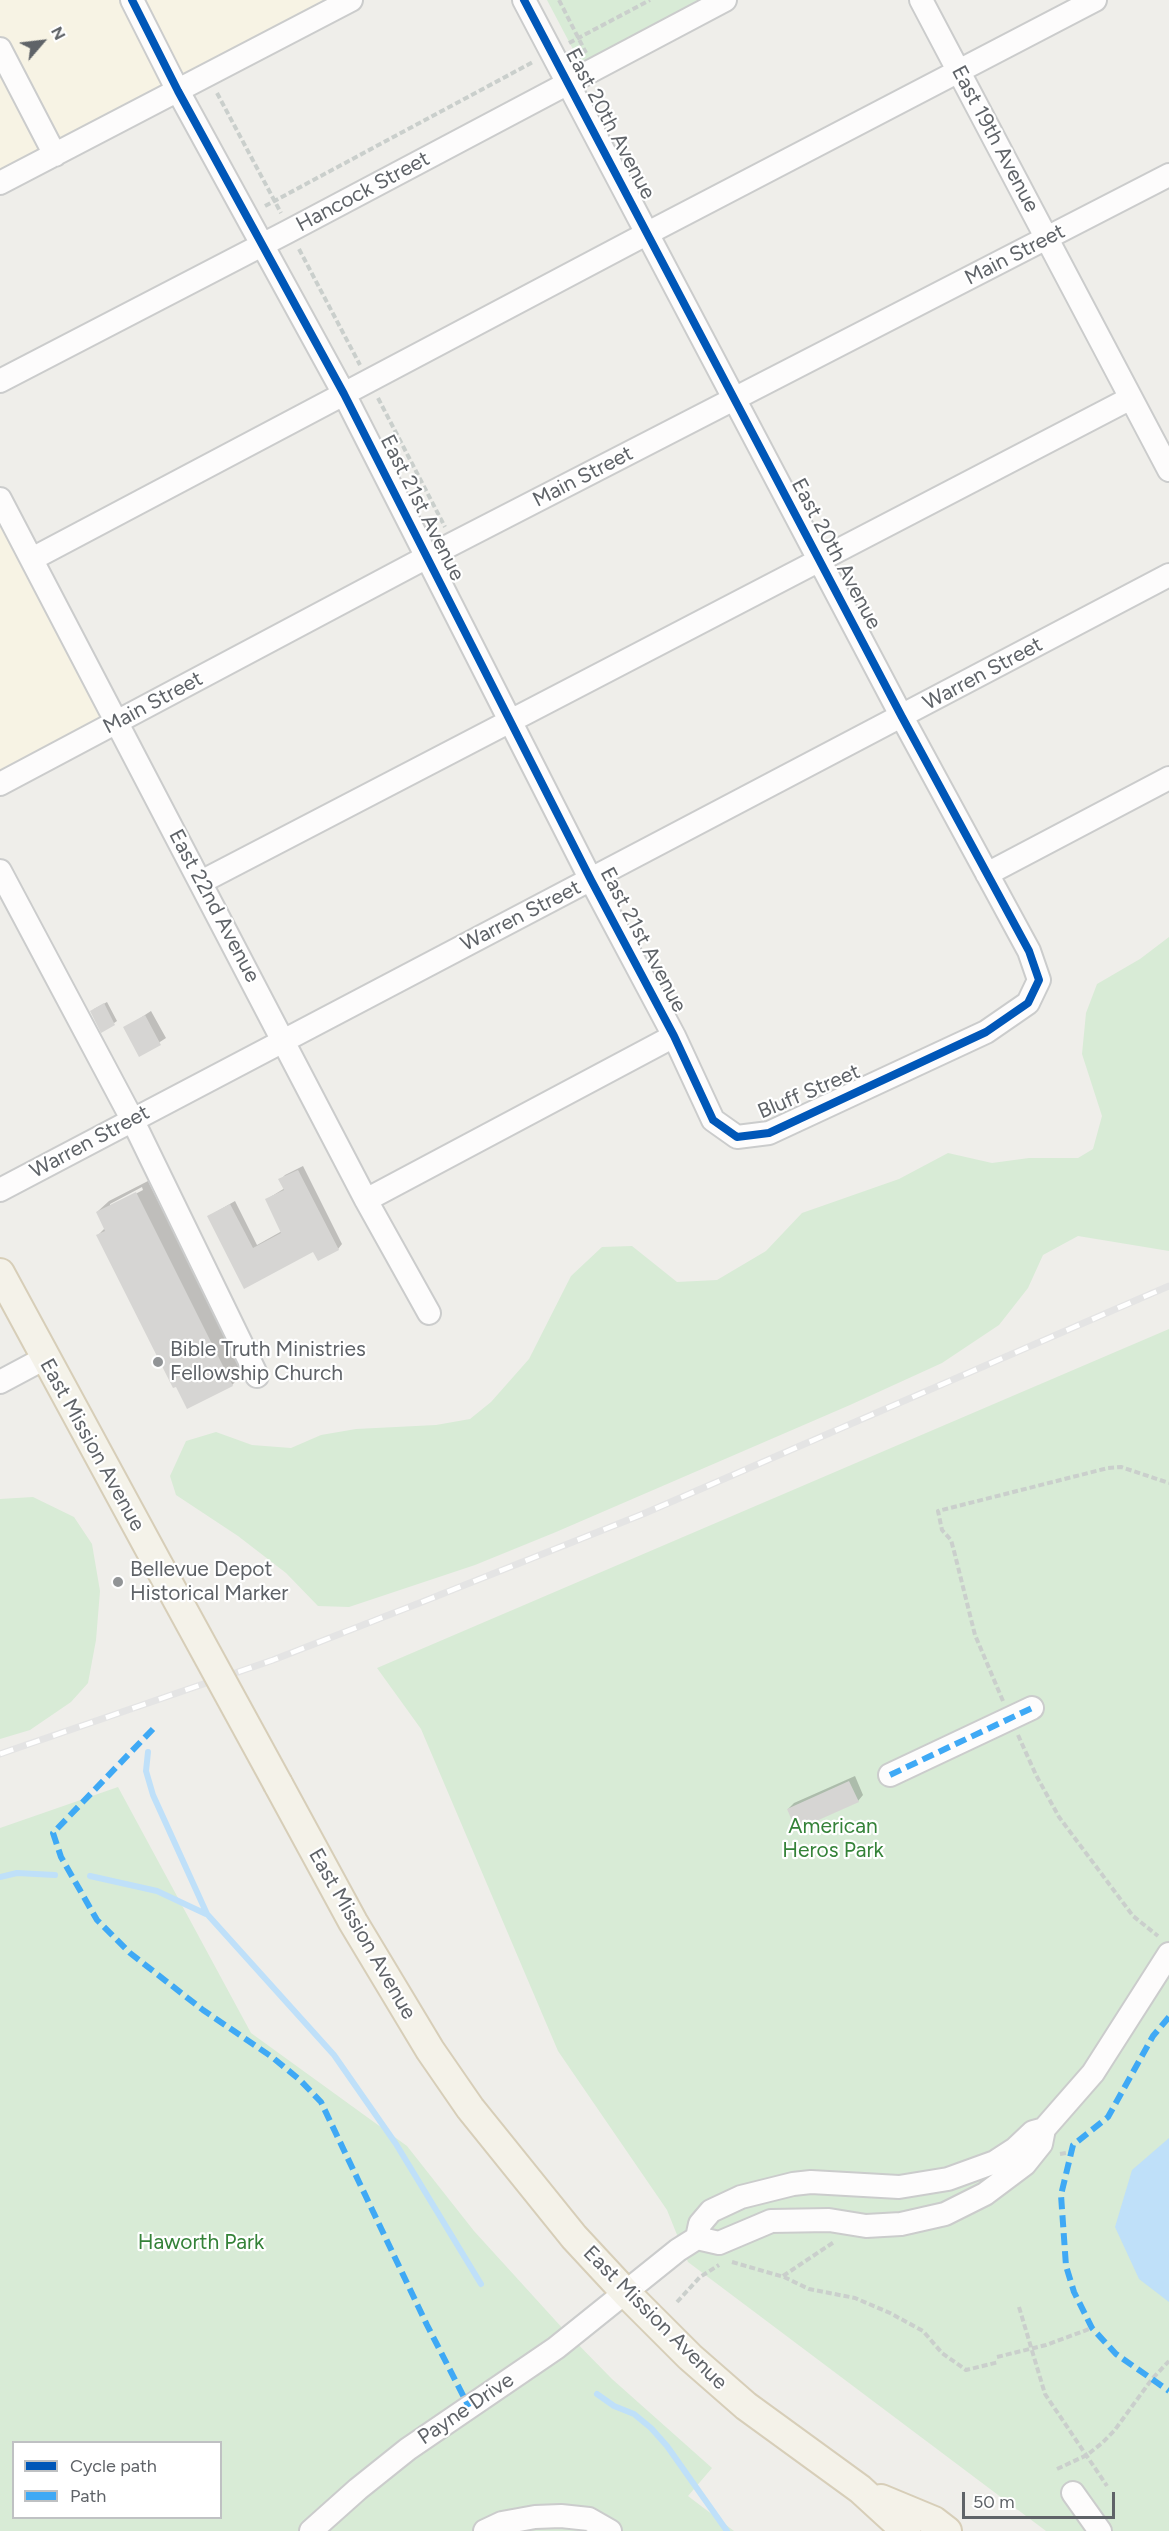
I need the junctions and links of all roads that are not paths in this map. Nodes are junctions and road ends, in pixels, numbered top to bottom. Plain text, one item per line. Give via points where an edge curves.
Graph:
1 (132, 0) edge
2 (351, 0) edge
3 (524, 0) edge
4 (725, 0) edge
5 (921, 0) edge
6 (1095, 0) edge
7 (0, 49) edge
8 (958, 70) junction
9 (568, 83) junction
10 (178, 91) junction
11 (55, 154) junction
12 (1169, 175) edge
13 (0, 183) edge
14 (648, 233) junction
15 (1047, 239) junction
16 (263, 245) junction
17 (0, 381) edge
18 (344, 394) junction
19 (1131, 398) junction
20 (734, 399) junction
21 (1169, 470) edge
22 (0, 499) edge
23 (427, 557) junction
24 (32, 559) junction
25 (819, 560) junction
26 (1169, 575) edge
27 (902, 717) junction
28 (118, 722) junction
29 (511, 722) junction
30 (1169, 778) edge
31 (0, 784) edge
32 (0, 871) edge
33 (987, 874) junction
34 (591, 880) junction
35 (201, 882) junction
36 (674, 1036) junction
37 (284, 1040) junction
38 (907, 1068) joint
39 (132, 1119) junction
40 (0, 1190) edge
41 (366, 1200) junction
42 (0, 1273) edge
43 (429, 1313) dead end
44 (45, 1358) junction
45 (257, 1376) dead end
46 (0, 1382) edge
47 (1032, 1708) dead end
48 (890, 1775) dead end
49 (1165, 1946) edge
50 (1044, 2129) junction
51 (833, 2183) junction
52 (829, 2220) junction
53 (697, 2238) junction
54 (626, 2293) junction
55 (860, 2489) junction
56 (1073, 2493) dead end
57 (311, 2531) edge
58 (485, 2531) edge
59 (610, 2531) edge
60 (906, 2531) edge
61 (947, 2531) edge
62 (1100, 2531) edge

1 - 10 street, East 21st Avenue
2 - 10 street
3 - 9 street, East 20th Avenue
4 - 9 street, Hancock Street
5 - 8 street, East 19th Avenue
6 - 8 street
7 - 11 street
8 - 14 street
8 - 15 street, East 19th Avenue
9 - 14 street, East 20th Avenue
9 - 16 street, Hancock Street
10 - 11 street
10 - 16 street, East 21st Avenue
11 - 13 street
12 - 15 street, Main Street
14 - 18 street
14 - 20 street, East 20th Avenue
15 - 19 street, East 19th Avenue
15 - 20 street, Main Street
16 - 17 street, Hancock Street
16 - 18 street, East 21st Avenue
18 - 23 street, East 21st Avenue
18 - 24 street
19 - 21 street, East 19th Avenue
19 - 25 street
20 - 23 street, Main Street
20 - 25 street, East 20th Avenue
22 - 24 street, East 22nd Avenue
23 - 28 street, Main Street
23 - 29 street, East 21st Avenue
24 - 28 street, East 22nd Avenue
25 - 27 street, East 20th Avenue
25 - 29 street
26 - 27 street, Warren Street
27 - 33 street, East 20th Avenue
27 - 34 street, Warren Street
28 - 31 street, Main Street
28 - 35 street, East 22nd Avenue
29 - 34 street, East 21st Avenue
29 - 35 street
30 - 33 street
32 - 39 street
33 - 38 street, East 20th Avenue via 1029,951 1039,980 1028,1003 986,1032
34 - 36 street, East 21st Avenue
34 - 37 street, Warren Street
35 - 37 street, East 22nd Avenue
36 - 38 street, Bluff Street via 712,1120 737,1137 769,1133
36 - 41 street
37 - 39 street, Warren Street
37 - 41 street, East 22nd Avenue
39 - 40 street, Warren Street
39 - 45 street
41 - 43 street, East 22nd Avenue
42 - 44 main road, East Mission Avenue
44 - 46 street
44 - 54 main road, East Mission Avenue, bridge via 353,1922 430,2050 470,2108 574,2237
47 - 48 street
49 - 50 street via 1093,2073
50 - 51 street via 1033,2132 995,2162 948,2179 900,2187
50 - 52 street via 1041,2144 1025,2164 975,2200 945,2214 901,2224 866,2226
51 - 52 street
51 - 53 street via 793,2184 741,2197 711,2211 700,2224
52 - 53 street via 771,2222 719,2243
53 - 54 street, Payne Drive
54 - 55 main road, East Mission Avenue via 746,2406
54 - 57 street, Payne Drive via 556,2348 408,2450
55 - 60 main road, East Mission Avenue
55 - 61 main road, East Mission Avenue via 934,2521
56 - 62 street
58 - 59 street via 502,2523 561,2516 589,2519

